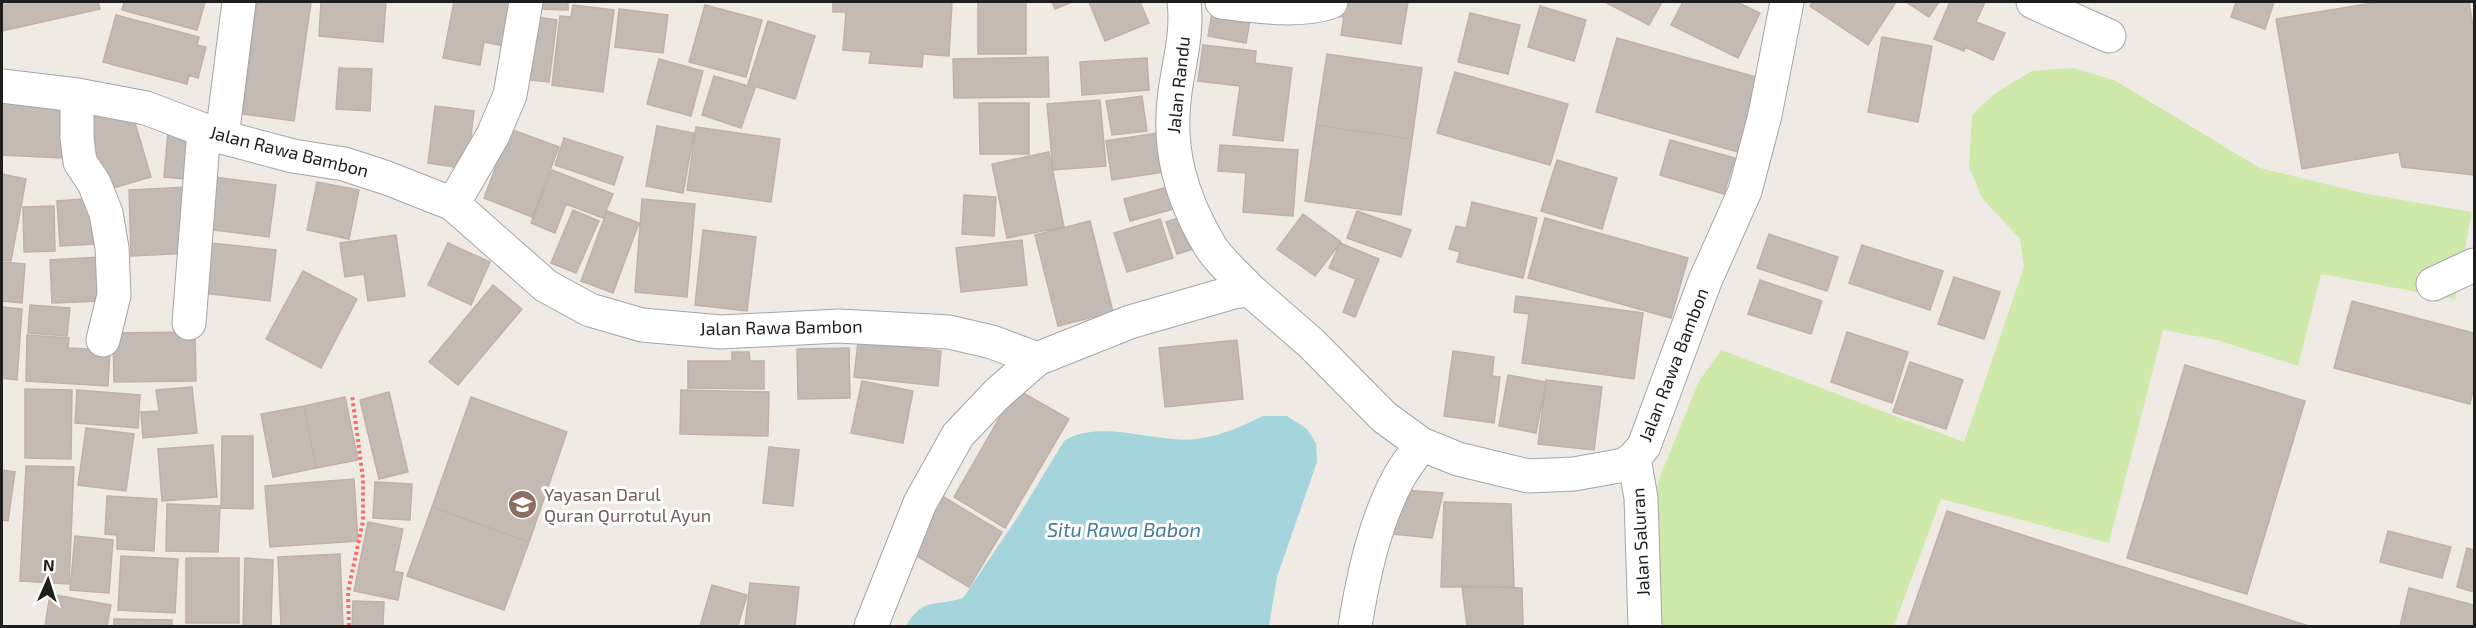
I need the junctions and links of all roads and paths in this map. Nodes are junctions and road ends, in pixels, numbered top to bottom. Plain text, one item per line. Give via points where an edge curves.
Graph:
1 (239, 2) edge
2 (526, 2) edge
3 (1184, 2) edge
4 (1222, 2) edge
5 (1331, 2) edge
6 (1787, 2) edge
7 (2033, 2) edge
8 (2109, 36) dead end
9 (2, 86) edge
10 (77, 95) junction
11 (213, 134) junction
12 (453, 204) junction
13 (2475, 265) edge
14 (2433, 284) dead end
15 (1250, 290) junction
16 (189, 323) dead end
17 (103, 340) dead end
18 (1037, 359) junction
19 (352, 395) dead end
20 (1422, 444) junction
21 (1634, 458) junction
22 (349, 627) edge
23 (871, 627) edge
24 (1355, 627) edge
25 (1645, 627) edge

1 - 11 street
2 - 12 street via 510,95 493,135
3 - 15 street, Jalan Randu via 1187,21 1172,137 1178,178 1211,247
4 - 5 street via 1261,7 1319,6
6 - 21 street, Jalan Rawa Bambon via 1765,115 1745,191 1706,281 1644,446
7 - 8 street
9 - 10 street, Jalan Rawa Bambon
10 - 11 street, Jalan Rawa Bambon via 146,108
10 - 17 street via 80,162 106,213 112,248 114,295
11 - 12 street, Jalan Rawa Bambon via 293,156 344,164
11 - 16 street
12 - 18 street, Jalan Rawa Bambon via 546,286 590,310 642,325 721,332 839,326 949,332 992,342
13 - 14 street
15 - 18 street via 1130,322
15 - 20 street, Jalan Rawa Bambon via 1311,343 1384,417
18 - 23 street via 958,435 920,503
19 - 22 path via 363,479 363,521 348,592
20 - 21 street, Jalan Rawa Bambon via 1458,459 1528,476 1599,471 1624,465
20 - 24 street via 1398,479 1381,520 1364,573
21 - 25 street, Jalan Saluran via 1641,498

